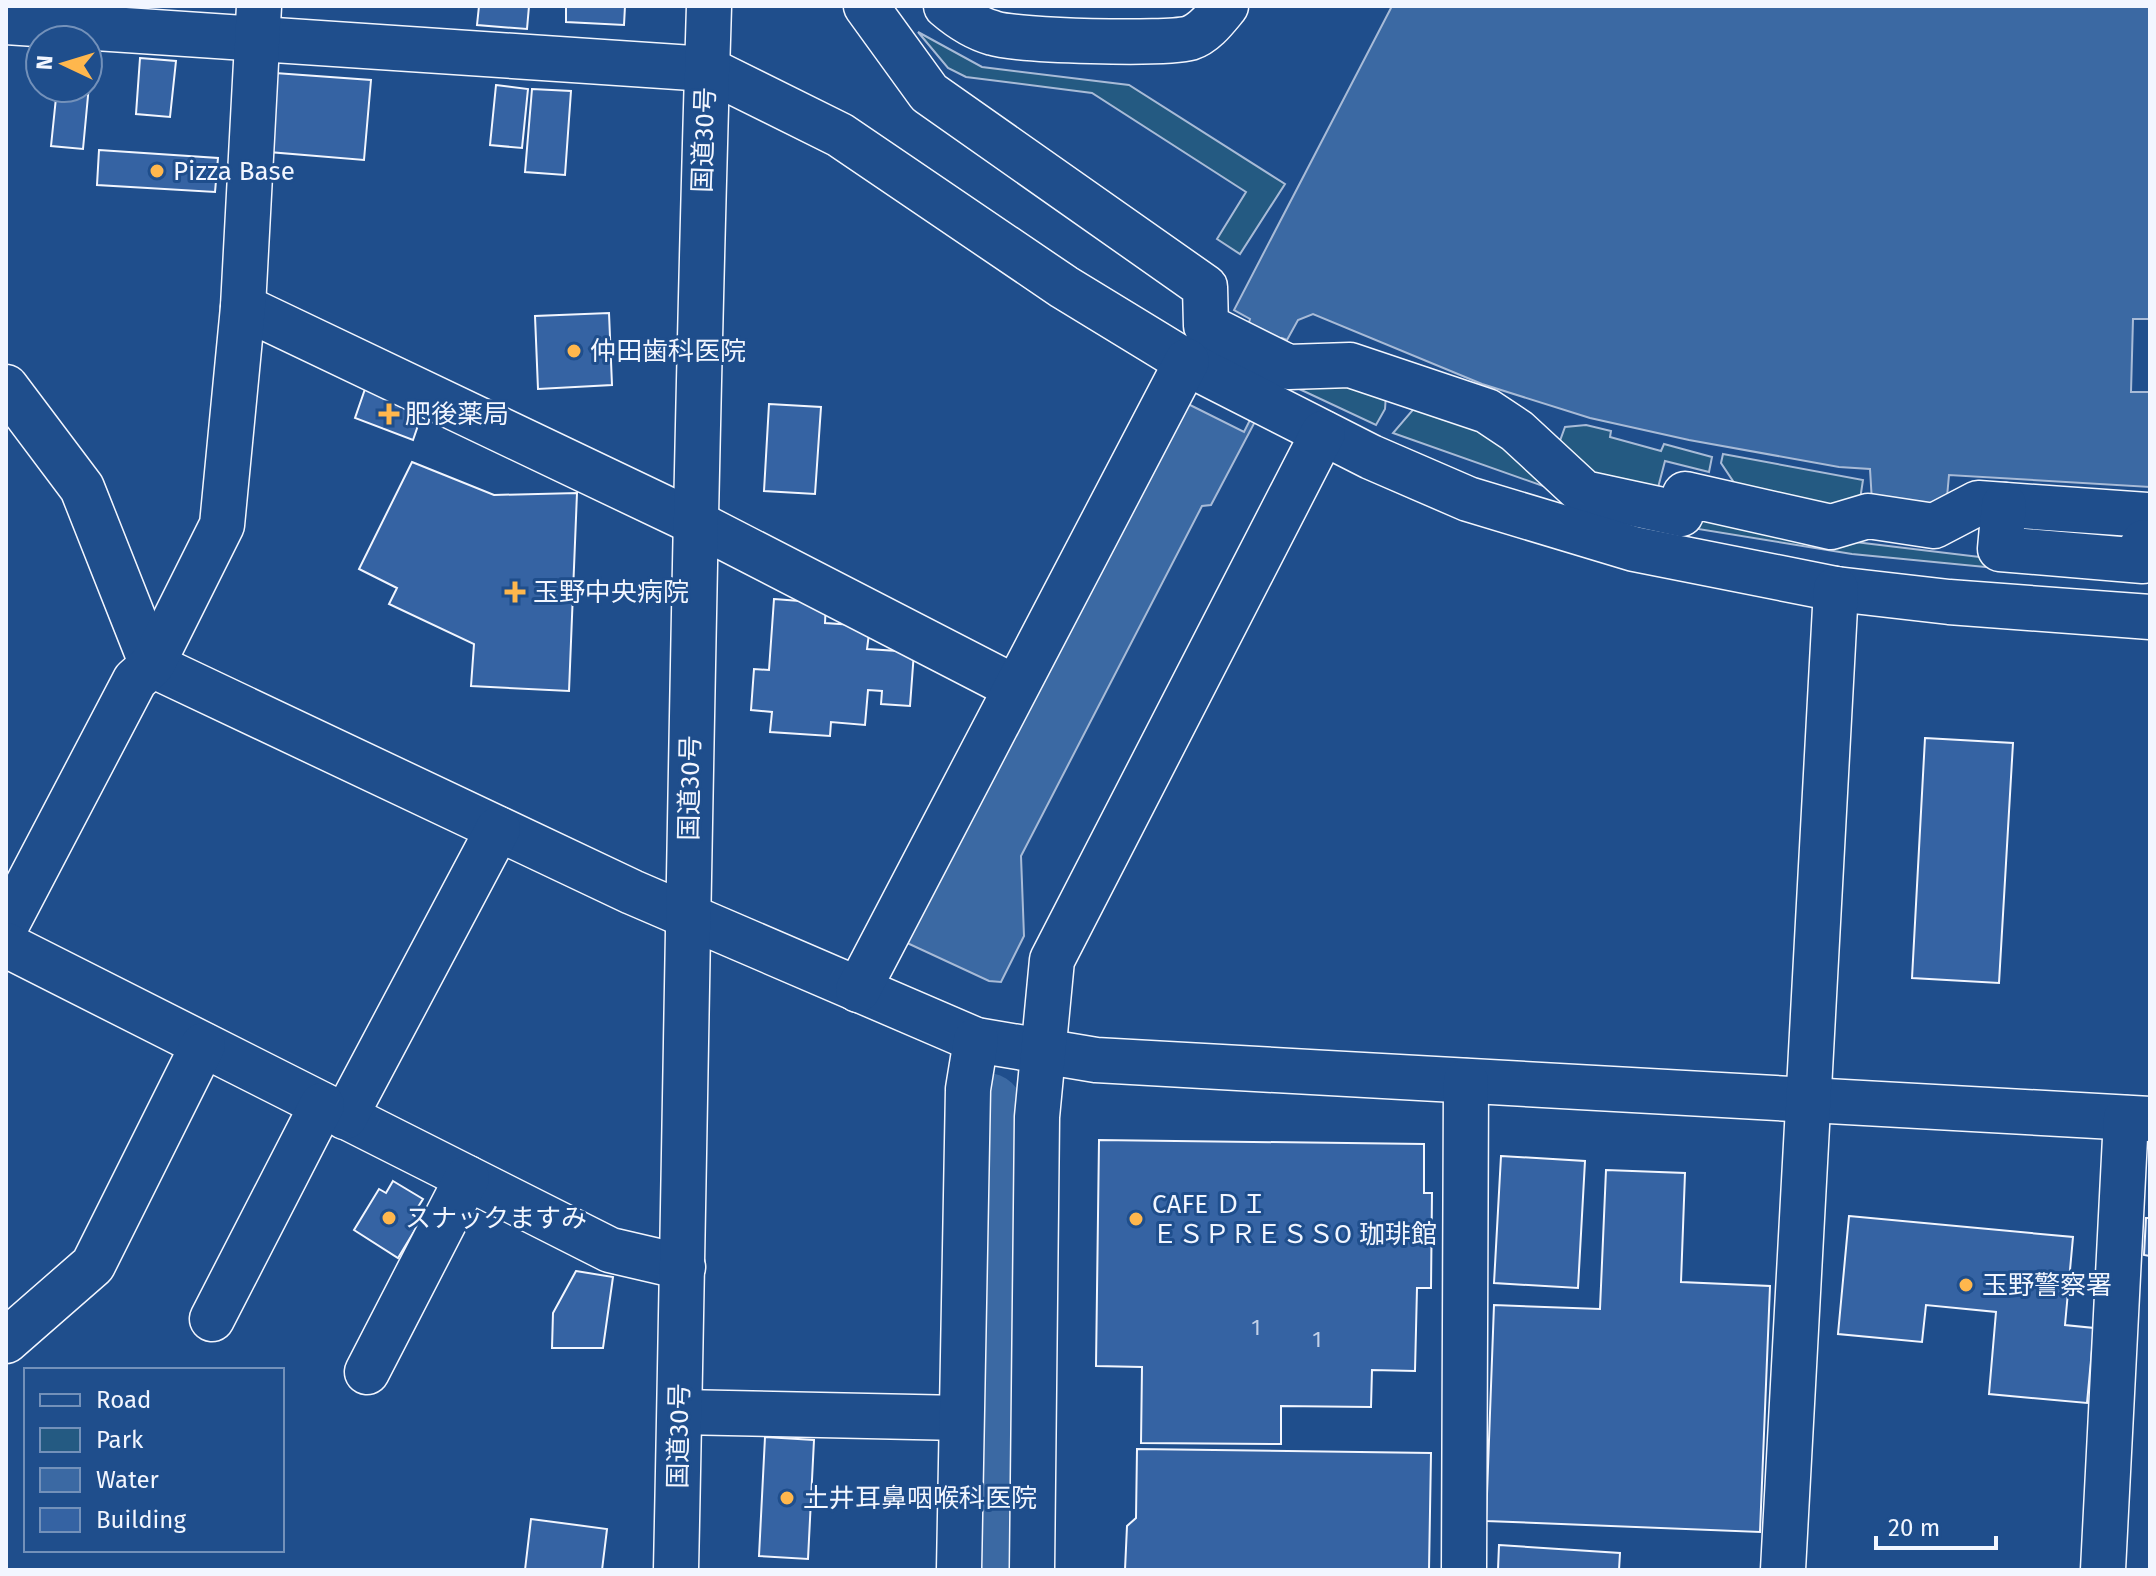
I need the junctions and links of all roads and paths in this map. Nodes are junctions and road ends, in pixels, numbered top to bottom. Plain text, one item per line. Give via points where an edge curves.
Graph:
1 (709, 6) edge
2 (866, 6) edge
3 (946, 6) edge
4 (1226, 6) edge
5 (6, 22) edge
6 (258, 22) edge
7 (707, 69) junction
8 (243, 307) junction
9 (1193, 366) junction
10 (6, 387) edge
11 (1323, 433) junction
12 (2004, 505) junction
13 (694, 522) junction
14 (1934, 526) junction
15 (2147, 542) edge
16 (2000, 549) junction
17 (1836, 589) junction
18 (2150, 617) edge
19 (152, 665) junction
20 (1014, 687) junction
21 (498, 829) junction
22 (689, 917) junction
23 (7, 942) edge
24 (858, 990) junction
25 (976, 1040) junction
26 (203, 1045) junction
27 (1041, 1054) junction
28 (1466, 1081) junction
29 (1806, 1100) junction
30 (334, 1111) junction
31 (2138, 1118) edge
32 (467, 1178) junction
33 (683, 1267) junction
34 (212, 1319) dead end
35 (6, 1341) edge
36 (367, 1372) dead end
37 (680, 1412) junction
38 (961, 1418) junction
39 (676, 1570) edge
40 (959, 1570) edge
41 (1032, 1570) edge
42 (1464, 1570) edge
43 (1783, 1570) edge
44 (2103, 1570) edge

1 - 7 main road, 国道30号
2 - 14 main road via 929,93 1205,287 1206,326 1288,367 1350,365 1487,411 1517,431 1584,493 1681,514 1685,494 1831,527 1868,516
3 - 4 main road via 995,34 1156,42 1191,38
5 - 6 main road
6 - 7 main road
6 - 8 main road
7 - 9 main road via 840,135 1064,287
7 - 13 main road, 国道30号
8 - 13 main road
8 - 19 main road via 222,525
9 - 11 main road
9 - 20 main road via 1171,397
10 - 19 main road via 82,488
11 - 17 main road via 1411,476 1556,528 1718,568
11 - 27 main road via 1052,960
12 - 14 main road via 1978,503
12 - 15 main road via 2147,515
12 - 16 main road
13 - 20 main road
13 - 22 main road, 国道30号
14 - 16 main road via 1948,545
15 - 16 main road via 2143,561
17 - 18 main road
17 - 29 main road
19 - 21 main road
19 - 23 main road via 135,680
20 - 24 main road
21 - 22 main road
21 - 30 main road
22 - 24 main road
22 - 33 main road, 国道30号
23 - 26 main road
24 - 25 main road
25 - 27 main road
25 - 38 main road via 968,1089
26 - 30 main road
26 - 35 main road via 93,1265
27 - 28 main road
27 - 41 main road
28 - 29 main road
28 - 42 main road
29 - 31 main road
29 - 43 main road
30 - 32 main road
30 - 34 main road
31 - 44 main road
32 - 33 main road via 610,1250
32 - 36 main road
33 - 37 main road, 国道30号
37 - 38 main road
37 - 39 main road, 国道30号
38 - 40 main road

